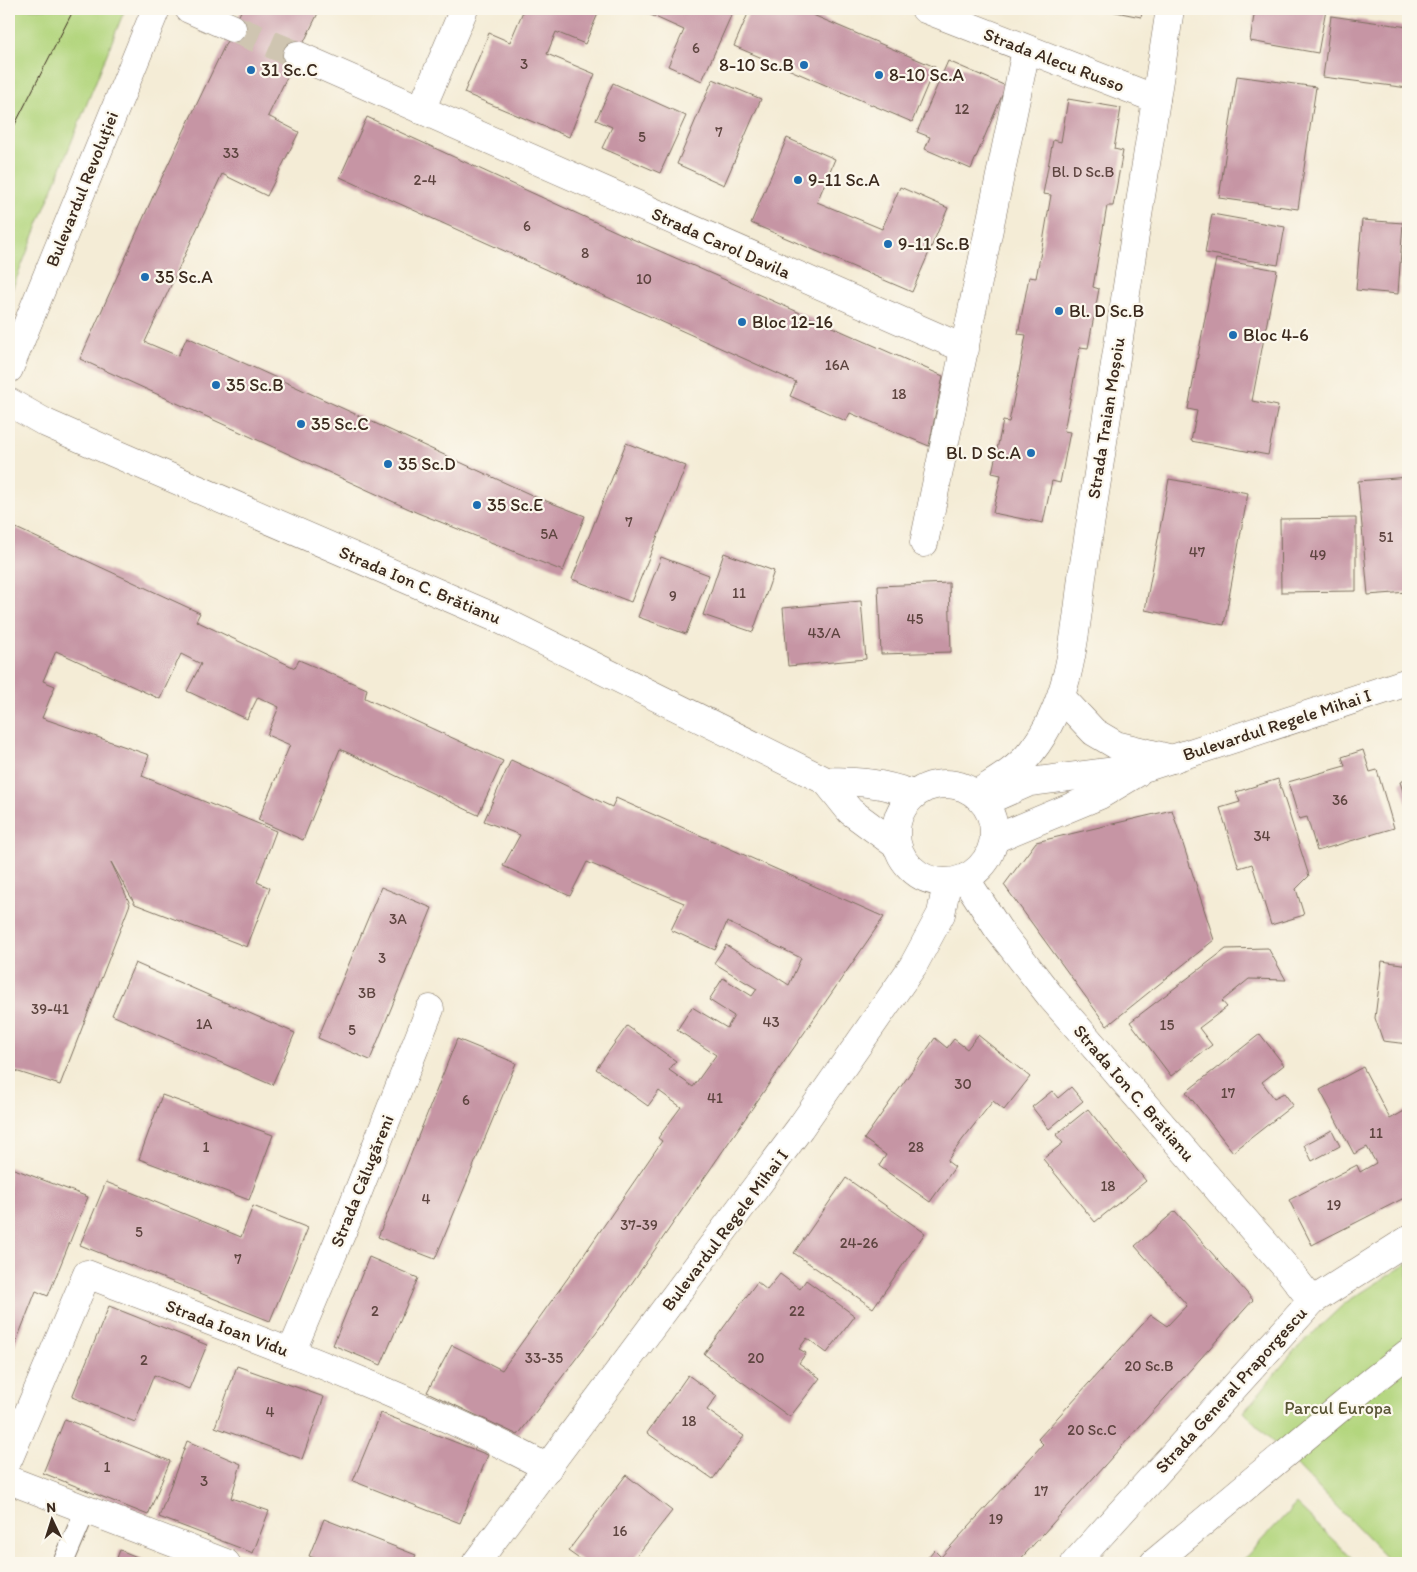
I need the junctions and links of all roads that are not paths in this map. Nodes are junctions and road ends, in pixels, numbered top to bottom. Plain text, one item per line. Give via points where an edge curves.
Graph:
1 (156, 9) edge
2 (189, 9) edge
3 (464, 9) edge
4 (925, 9) edge
5 (1170, 9) edge
6 (232, 28) tunnel mouth
7 (1026, 50) junction
8 (297, 55) tunnel mouth
9 (1156, 99) junction
10 (421, 110) junction
11 (965, 349) junction
12 (9, 368) edge
13 (9, 402) edge
14 (924, 543) dead end
15 (1408, 682) edge
16 (1061, 697) junction
17 (1172, 759) junction
18 (1147, 767) junction
19 (826, 781) junction
20 (913, 794) junction
21 (980, 798) junction
22 (994, 839) junction
23 (896, 846) junction
24 (956, 881) junction
25 (430, 1009) dead end
26 (1408, 1240) edge
27 (1312, 1301) junction
28 (291, 1353) junction
29 (1408, 1353) edge
30 (9, 1458) edge
31 (548, 1468) junction
32 (9, 1480) edge
33 (86, 1509) junction
34 (63, 1563) edge
35 (226, 1563) edge
36 (476, 1563) edge
37 (1074, 1563) edge
38 (1154, 1563) edge

1 - 12 street, Bulevardul Revoluției
2 - 6 street
3 - 10 street
4 - 7 street, Strada Alecu Russo
5 - 9 street, Strada Traian Moșoiu
7 - 9 street, Strada Alecu Russo
7 - 11 street
8 - 10 street, Strada Carol Davila
9 - 16 street, Strada Traian Moșoiu via 1073,650
10 - 11 street, Strada Carol Davila
11 - 14 street
13 - 19 street, Strada Ion C. Brătianu via 114,453 503,620
15 - 17 street, Bulevardul Regele Mihai I
16 - 17 street via 1094,732 1116,744
16 - 21 street, Strada Traian Moșoiu via 1030,753
17 - 18 street, Bulevardul Regele Mihai I
18 - 21 street, Bulevardul Regele Mihai I via 1030,782
18 - 22 street, Bulevardul Regele Mihai I via 1100,795
19 - 20 street, Strada Ion C. Brătianu via 886,784
19 - 23 street, Strada Ion C. Brătianu via 850,811
20 - 21 street via 934,784 956,784
20 - 23 street via 901,808 895,826
21 - 22 street via 993,820
22 - 24 street via 991,852 976,872
23 - 24 street via 906,865 925,879
24 - 27 street, Strada Ion C. Brătianu via 1045,990
24 - 31 street, Bulevardul Regele Mihai I via 914,966 800,1128
25 - 28 street, Strada Călugăreni
26 - 27 street, Strada General Praporgescu
27 - 37 street, Strada General Praporgescu
28 - 30 street, Strada Ioan Vidu via 87,1274
28 - 31 street, Strada Ioan Vidu via 482,1433
29 - 38 street
31 - 36 street, Bulevardul Regele Mihai I
32 - 33 street
33 - 34 lane
33 - 35 street

